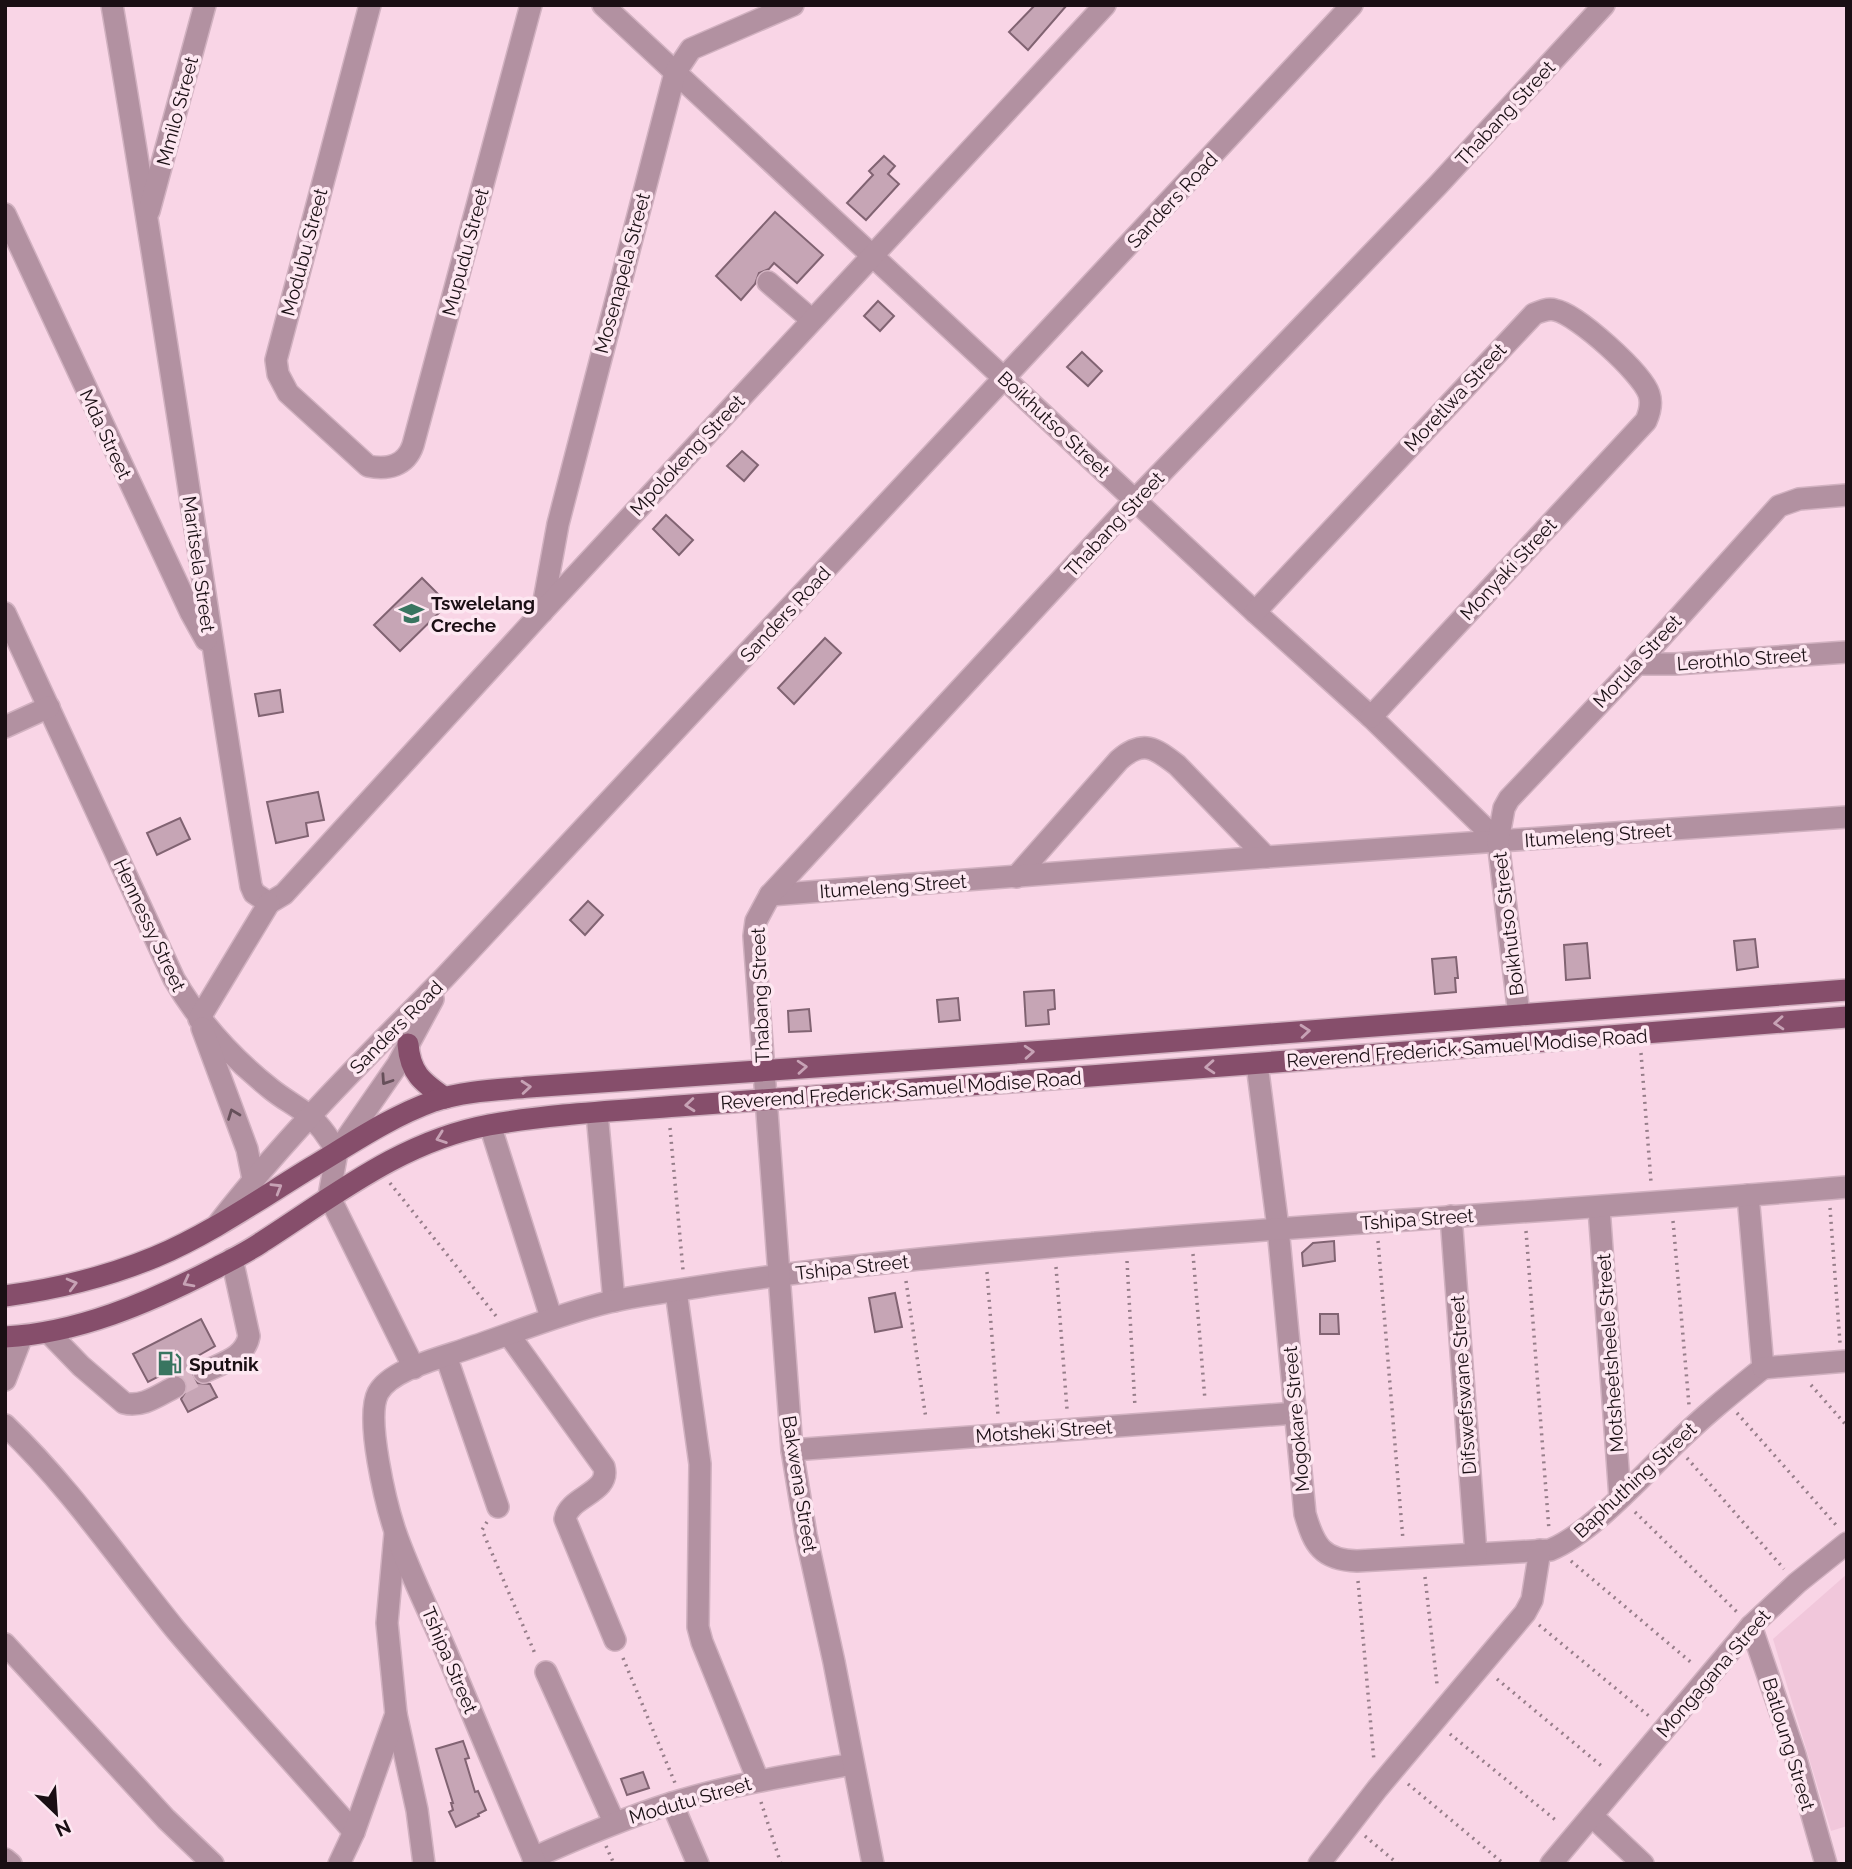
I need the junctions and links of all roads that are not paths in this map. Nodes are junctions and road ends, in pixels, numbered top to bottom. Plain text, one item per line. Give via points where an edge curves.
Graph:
1 (112, 5) edge
2 (205, 5) edge
3 (370, 5) edge
4 (531, 5) edge
5 (603, 5) edge
6 (793, 5) edge
7 (1105, 5) edge
8 (1352, 5) edge
9 (1604, 5) edge
10 (675, 73) junction
11 (5, 214) edge
12 (148, 217) junction
13 (872, 256) junction
14 (768, 282) dead end
15 (812, 320) junction
16 (1006, 378) junction
17 (1646, 421) joint
18 (368, 466) joint
19 (1847, 495) edge
20 (1135, 500) junction
21 (542, 612) junction
22 (1255, 612) junction
23 (5, 613) edge
24 (212, 651) junction
25 (1847, 652) edge
26 (1637, 664) junction
27 (49, 707) junction
28 (1371, 717) junction
29 (5, 727) edge
30 (1847, 817) edge
31 (1498, 841) junction
32 (1266, 857) junction
33 (1016, 877) junction
34 (770, 895) junction
35 (269, 903) junction
36 (443, 978) junction
37 (1847, 990) edge
38 (1519, 1014) junction
39 (1847, 1017) edge
40 (199, 1019) junction
41 (408, 1044) junction
42 (1257, 1063) junction
43 (763, 1070) junction
44 (445, 1098) junction
45 (764, 1099) junction
46 (597, 1113) junction
47 (309, 1115) junction
48 (490, 1125) junction
49 (337, 1152) junction
50 (253, 1179) junction
51 (1838, 1188) edge
52 (1748, 1195) junction
53 (329, 1196) junction
54 (1599, 1208) junction
55 (1451, 1216) junction
56 (218, 1224) junction
57 (1278, 1228) junction
58 (232, 1259) junction
59 (779, 1275) junction
60 (680, 1290) junction
61 (5, 1296) edge
62 (614, 1301) junction
63 (551, 1317) junction
64 (48, 1332) junction
65 (510, 1334) junction
66 (13, 1337) edge
67 (446, 1356) junction
68 (1844, 1362) edge
69 (414, 1368) junction
70 (1763, 1368) junction
71 (204, 1372) tunnel mouth
72 (5, 1380) edge
73 (175, 1387) tunnel mouth
74 (1296, 1413) junction
75 (5, 1425) edge
76 (792, 1450) junction
77 (1620, 1497) junction
78 (498, 1507) road end
79 (395, 1531) junction
80 (1842, 1535) edge
81 (1549, 1549) junction
82 (1476, 1554) junction
83 (1751, 1626) junction
84 (615, 1640) road end
85 (5, 1644) edge
86 (547, 1672) road end
87 (396, 1714) junction
88 (853, 1764) junction
89 (756, 1781) junction
90 (677, 1801) junction
91 (1591, 1816) junction
92 (614, 1822) junction
93 (354, 1832) junction
94 (5, 1859) edge
95 (534, 1861) edge
96 (11, 1864) edge
97 (214, 1864) edge
98 (339, 1864) edge
99 (425, 1864) edge
100 (698, 1864) edge
101 (873, 1864) edge
102 (1319, 1864) edge
103 (1551, 1864) edge
104 (1643, 1864) edge
105 (1826, 1864) edge

1 - 12 street, Maritsela Street
2 - 12 street, Mmilo Street
3 - 18 street, Modubu Street via 276,360 288,393
4 - 18 street, Mupudu Street via 410,453 394,466
5 - 10 street, Boikhutso Street
6 - 10 street, Mosenapela Street via 691,49
7 - 13 street, Mpolokeng Street
8 - 16 street, Sanders Road
9 - 20 street, Thabang Street via 1438,186
10 - 13 street, Boikhutso Street
10 - 21 street, Mosenapela Street via 558,524
11 - 24 street, Mda Street
12 - 24 street, Maritsela Street
13 - 15 street, Mpolokeng Street
13 - 16 street, Boikhutso Street
14 - 15 street
15 - 21 street, Mpolokeng Street
16 - 20 street, Boikhutso Street
16 - 36 street, Sanders Road
17 - 22 street, Moretlwa Street via 1650,395 1627,363 1563,312 1553,309 1534,314
17 - 28 street, Monyaki Street
19 - 26 street, Morula Street via 1799,499 1773,512
20 - 22 street, Boikhutso Street
20 - 34 street, Thabang Street
21 - 35 street, Mpolokeng Street via 284,894
22 - 28 street, Boikhutso Street
23 - 27 street, Hennessy Street
24 - 35 street, Maritsela Street via 251,886
25 - 26 street, Lerothlo Street
26 - 31 street, Morula Street via 1509,799
27 - 29 street
27 - 40 street, Hennessy Street via 174,979
28 - 31 street, Boikhutso Street
30 - 31 street, Itumeleng Street
31 - 32 street, Itumeleng Street
31 - 38 street, Boikhutso Street
32 - 33 street, Itumeleng Street
32 - 33 street via 1177,765 1145,747 1119,760
33 - 34 street, Itumeleng Street
34 - 43 street, Thabang Street via 756,921 754,936
35 - 40 street, Mpolokeng Street
36 - 41 street
36 - 47 street, Sanders Road
37 - 38 main road, Reverend Frederick Samuel Modise Road
43 -> 38 main road, Reverend Frederick Samuel Modise Road
39 -> 42 main road, Reverend Frederick Samuel Modise Road
40 - 47 street, Hennessy Street via 272,1090
50 -> 40 street via 247,1149
41 - 44 main road via 416,1074
41 -> 49 street
42 -> 45 main road, Reverend Frederick Samuel Modise Road
42 - 57 street, Mogokare Street
44 -> 43 main road, Reverend Frederick Samuel Modise Road via 529,1087
43 - 45 street, Thabang Street
44 - 49 main road, Reverend Frederick Samuel Modise Road via 390,1119
45 -> 46 main road, Reverend Frederick Samuel Modise Road
45 - 59 street, Bakwena Street
46 - 48 main road, Reverend Frederick Samuel Modise Road
46 - 62 street
47 - 49 street, Hennessy Street
47 - 50 street, Sanders Road
48 -> 53 main road, Reverend Frederick Samuel Modise Road via 420,1145
48 - 63 street
49 - 53 street
56 -> 49 main road, Reverend Frederick Samuel Modise Road
50 - 56 street, Sanders Road
51 - 52 street, Tshipa Street
52 - 54 street, Tshipa Street
52 - 70 street
53 - 58 main road, Reverend Frederick Samuel Modise Road
53 - 69 street
54 - 55 street, Tshipa Street
54 - 77 street, Motsheetsheele Street
55 - 57 street, Tshipa Street
55 - 82 street, Difswefswane Street
61 -> 56 main road, Reverend Frederick Samuel Modise Road via 48,1291 128,1267
57 - 59 street, Tshipa Street
57 - 74 street, Mogokare Street
58 -> 64 main road, Reverend Frederick Samuel Modise Road via 163,1295
58 - 71 street via 248,1343 240,1354
59 - 60 street, Tshipa Street
59 - 76 street, Bakwena Street
60 - 62 street, Tshipa Street
60 - 89 street via 700,1464 698,1627
62 - 63 street, Tshipa Street
63 - 65 street, Tshipa Street
64 - 66 main road, Reverend Frederick Samuel Modise Road
64 - 73 street via 124,1403 141,1404
65 - 67 street, Tshipa Street
65 - 84 street via 604,1467 604,1482 571,1506 565,1519
66 - 72 street
67 - 69 street, Tshipa Street
67 - 78 street
68 - 70 street
69 - 79 street, Tshipa Street via 389,1380 374,1403 374,1431
70 - 77 street, Baphuthing Street via 1724,1398
74 - 76 street, Motsheki Street
74 - 82 street, Mogokare Street via 1305,1514 1315,1544 1327,1554 1340,1561 1357,1561
75 - 93 street via 74,1499 175,1629
76 - 88 street, Bakwena Street
77 - 81 street, Baphuthing Street via 1570,1540
79 - 87 street via 387,1623
79 - 95 street, Tshipa Street
80 - 83 street, Mongagana Street
81 - 82 street, Mogokare Street
81 - 102 street via 1525,1613
83 - 91 street, Mongagana Street
83 - 105 street, Batloung Street
85 - 97 street via 166,1819
86 - 92 street
87 - 93 street
87 - 99 street
88 - 89 street, Modutu Street
88 - 101 street, Bakwena Street
89 - 90 street, Modutu Street
90 - 92 street, Modutu Street
90 - 100 street
91 - 103 street, Mongagana Street
91 - 104 street
92 - 95 street, Modutu Street
93 - 98 street
94 - 96 street

